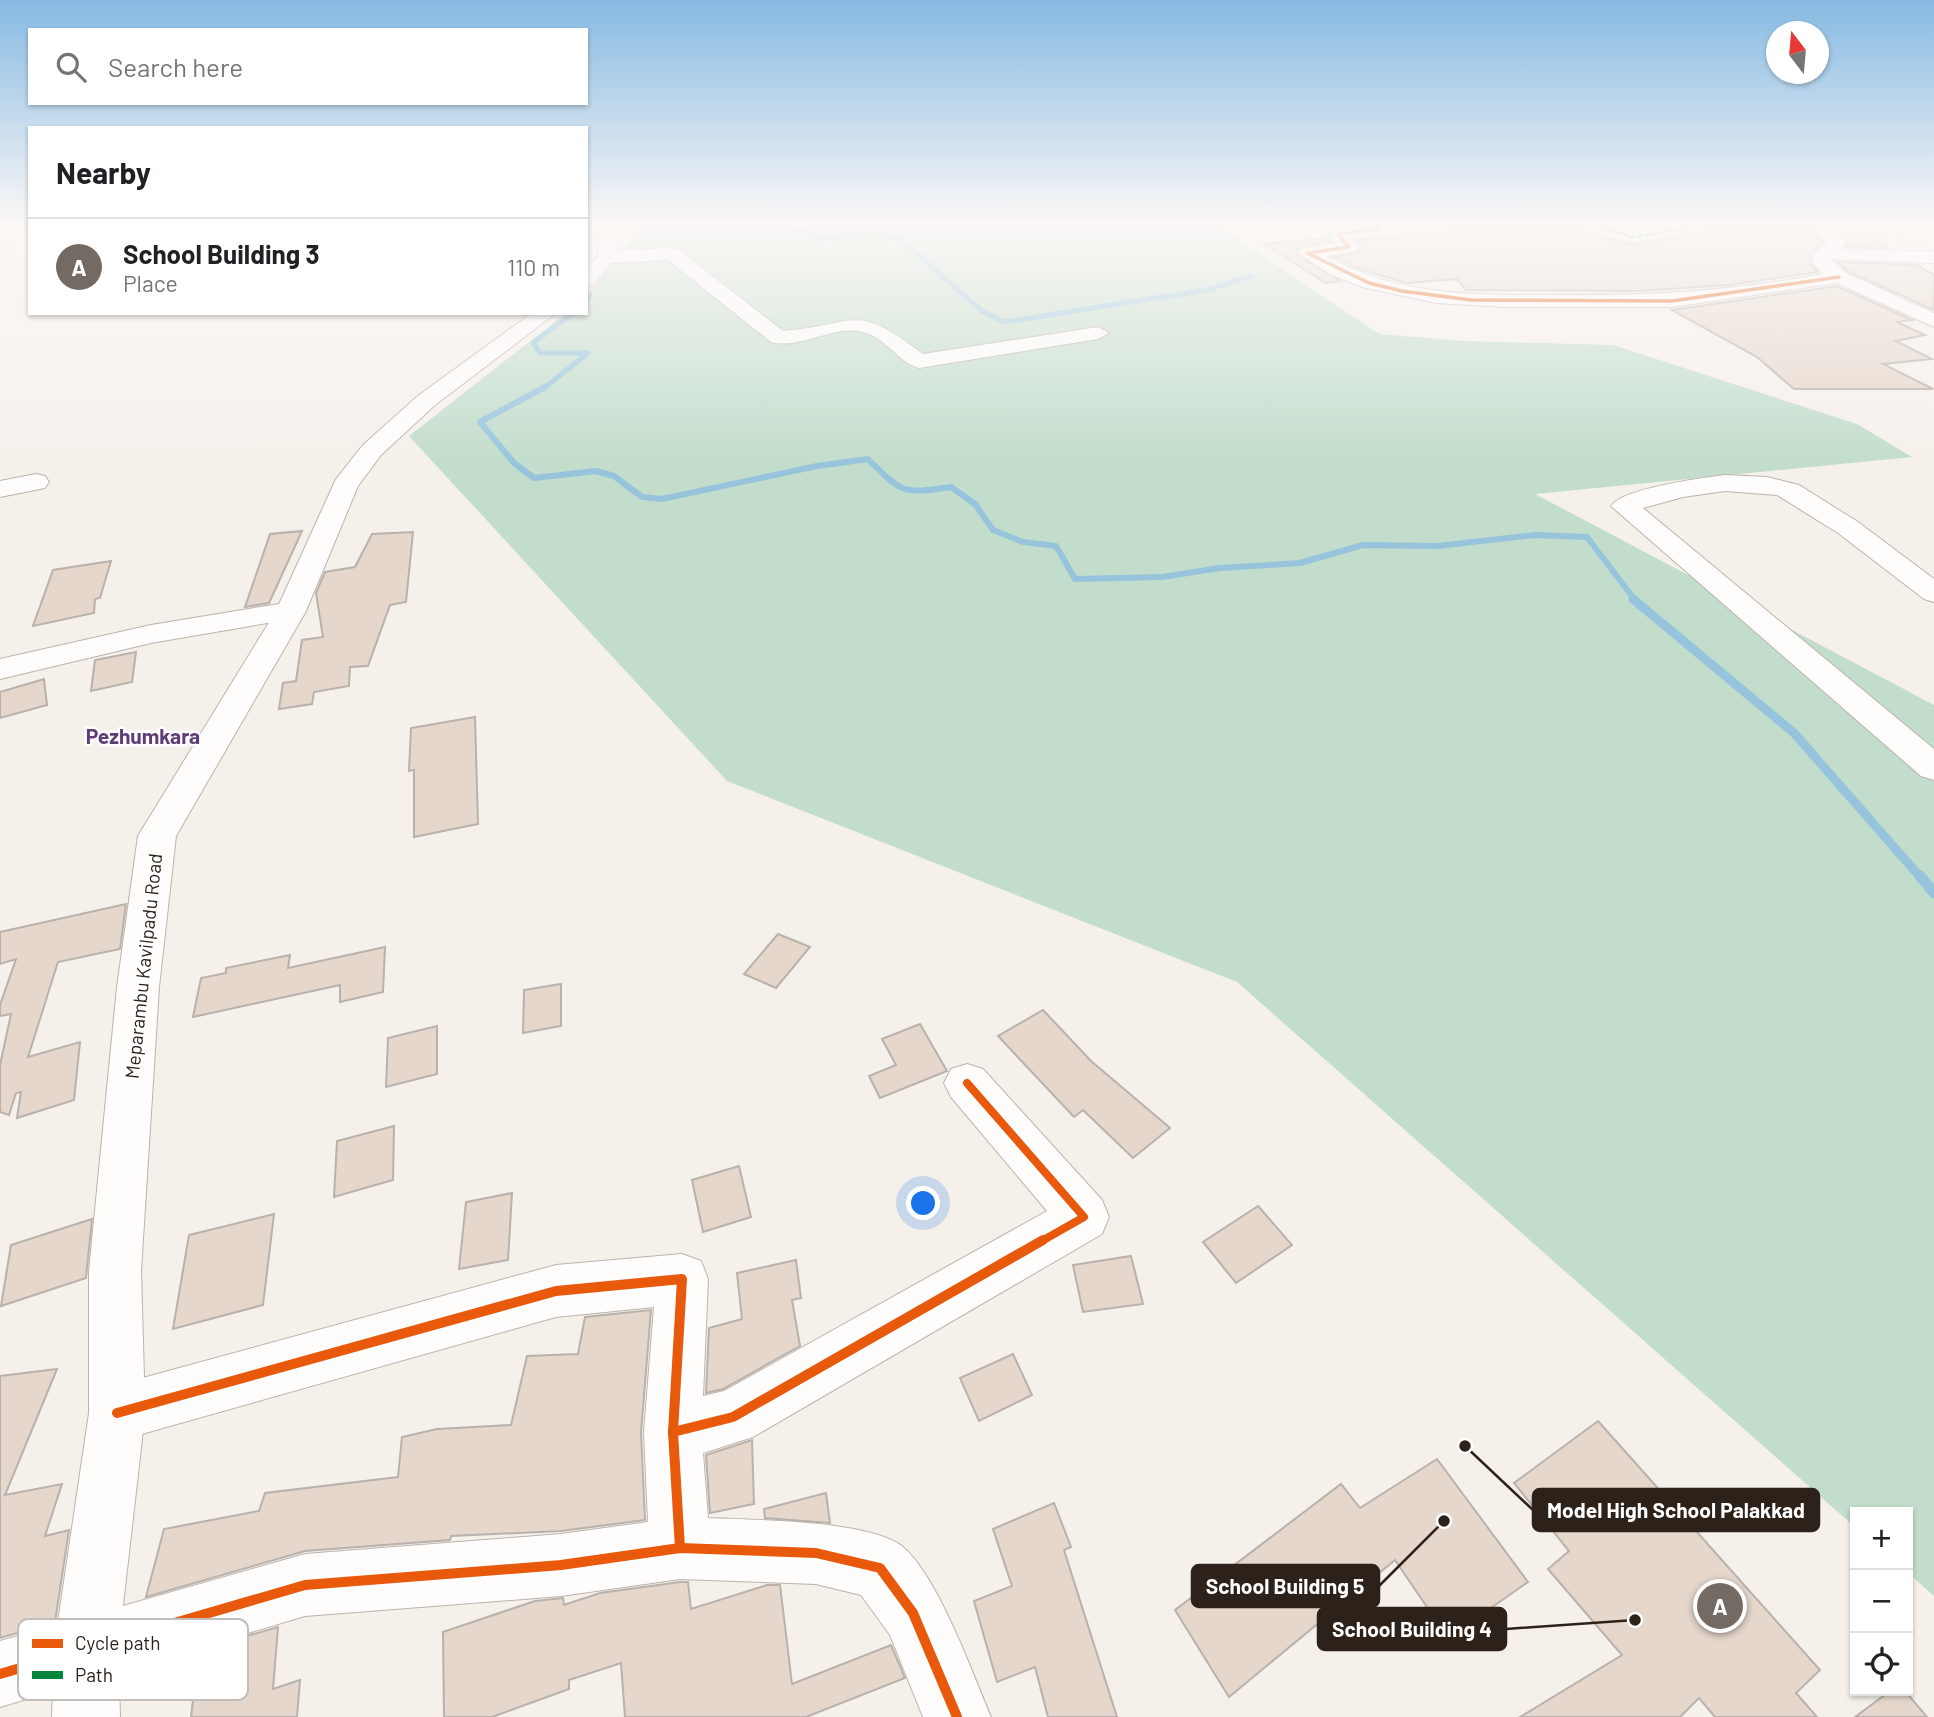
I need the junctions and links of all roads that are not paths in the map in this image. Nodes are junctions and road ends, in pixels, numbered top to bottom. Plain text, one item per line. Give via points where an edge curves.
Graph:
1 (737, 305) edge
2 (1725, 305) edge
3 (1900, 305) edge
4 (1755, 309) dead end
5 (543, 315) edge
6 (1934, 321) edge
7 (1098, 333) dead end
8 (36, 482) dead end
9 (0, 489) edge
10 (1934, 593) edge
11 (291, 611) junction
12 (0, 669) edge
13 (1934, 768) edge
14 (967, 1083) dead end
15 (117, 1413) junction
16 (673, 1432) junction
17 (680, 1548) junction
18 (90, 1619) edge
19 (187, 1619) edge
20 (18, 1669) edge
21 (0, 1674) edge
22 (957, 1717) edge

1 - 7 street via 778,338 869,327 919,361
2 - 4 street
3 - 6 street
5 - 11 street, Meparambu Kavilpadu Road via 427,400 372,450 345,485
8 - 9 street
10 - 13 street via 1790,490 1769,484 1660,494 1624,506
11 - 12 street via 151,634
11 - 15 street, Meparambu Kavilpadu Road via 157,836 138,987 115,1271
14 - 16 street via 1084,1217 733,1417
15 - 16 street via 556,1291 682,1279
15 - 18 street, Meparambu Kavilpadu Road
16 - 17 street
17 - 19 street via 561,1565 305,1585
17 - 22 street via 816,1553 880,1568 913,1613
20 - 21 street

